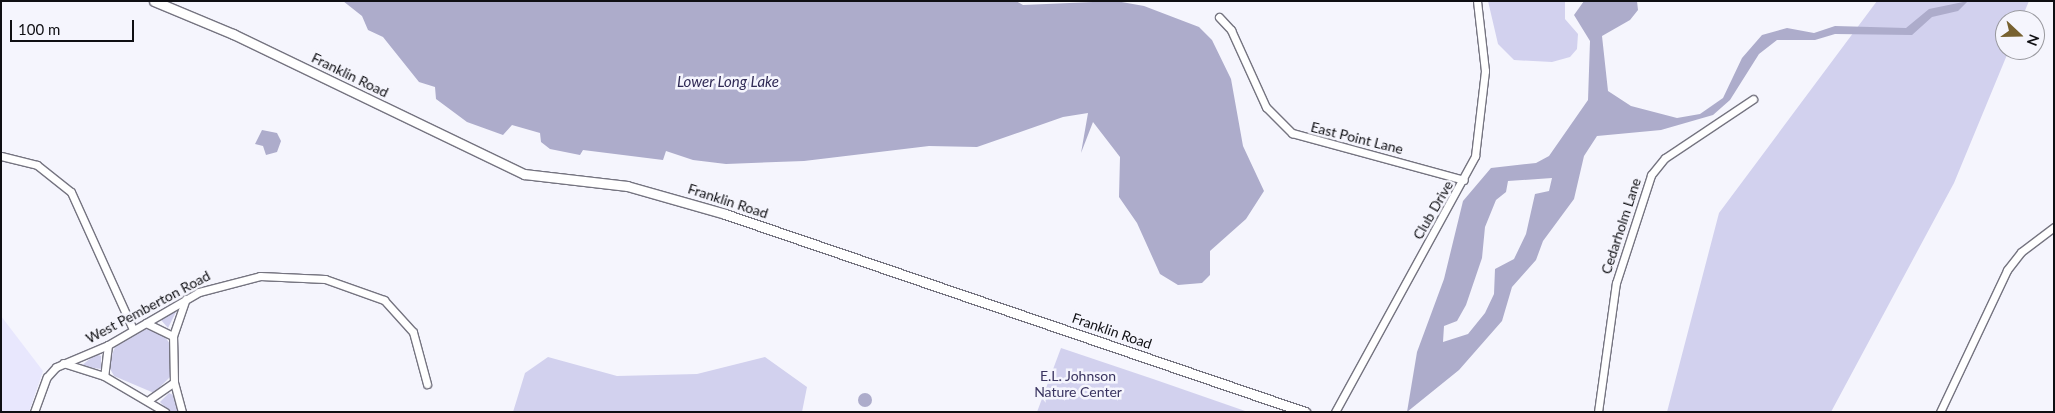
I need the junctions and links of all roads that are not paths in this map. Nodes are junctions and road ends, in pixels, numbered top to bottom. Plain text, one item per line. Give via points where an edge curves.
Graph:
1 (154, 1) edge
2 (1477, 1) edge
3 (1219, 17) dead end
4 (1753, 99) dead end
5 (1, 156) edge
6 (1464, 180) junction
7 (2054, 227) edge
8 (186, 299) junction
9 (146, 323) junction
10 (134, 329) junction
11 (173, 336) junction
12 (108, 345) junction
13 (63, 364) junction
14 (104, 376) junction
15 (174, 382) junction
16 (427, 384) dead end
17 (150, 399) junction
18 (34, 412) edge
19 (165, 412) edge
20 (182, 412) edge
21 (1305, 412) edge
22 (1335, 412) edge
23 (1598, 412) edge
24 (1940, 412) edge

1 - 21 street, Franklin Road via 233,34 524,174 627,186 710,209
2 - 6 street, Club Drive via 1484,50 1483,100 1478,149
3 - 6 street, East Point Lane via 1231,30 1266,107 1292,133
4 - 23 street, Cedarholm Lane via 1665,158 1651,175 1616,283
5 - 10 street via 37,165 71,192
6 - 22 street, Club Drive
7 - 24 street via 2021,252 2007,270
8 - 9 street, West Pemberton Road
8 - 11 street
8 - 16 street, West Pemberton Road via 223,282 254,277 313,277 355,286 384,300 406,320 420,348
9 - 10 street, West Pemberton Road
9 - 11 street
10 - 12 street, West Pemberton Road
11 - 15 street
12 - 13 street, West Pemberton Road
12 - 14 street
13 - 14 street
13 - 18 street, West Pemberton Road via 46,377
14 - 17 street
15 - 17 street
15 - 20 street
17 - 19 street

